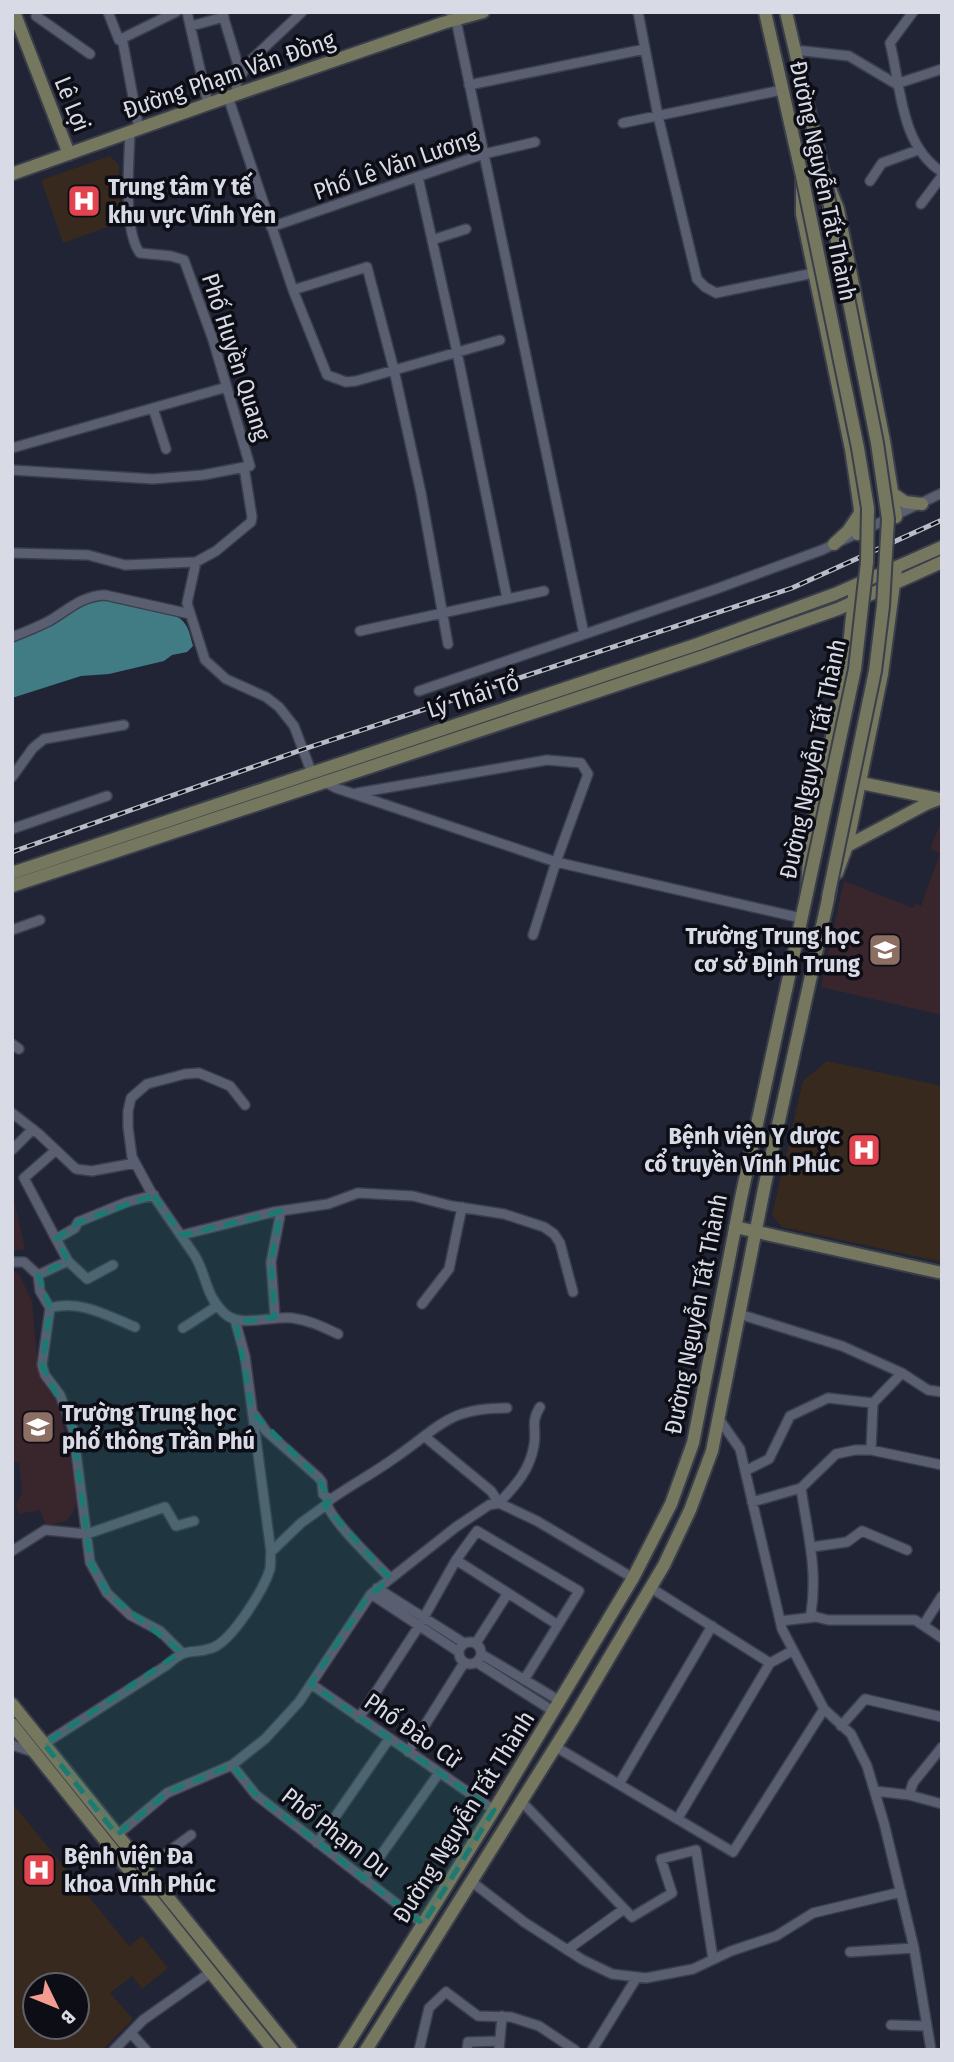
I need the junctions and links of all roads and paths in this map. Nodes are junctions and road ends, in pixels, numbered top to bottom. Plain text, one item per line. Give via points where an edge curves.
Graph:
1 (14, 12) edge
2 (108, 12) edge
3 (176, 12) edge
4 (187, 12) edge
5 (302, 12) edge
6 (483, 12) edge
7 (638, 12) edge
8 (765, 12) edge
9 (786, 12) edge
10 (914, 12) edge
11 (223, 14) edge
12 (36, 16) dead end
13 (453, 16) edge
14 (191, 26) junction
15 (122, 38) junction
16 (645, 49) junction
17 (795, 50) junction
18 (90, 54) dead end
19 (942, 69) edge
20 (241, 75) junction
21 (896, 83) junction
22 (470, 85) junction
23 (782, 90) junction
24 (233, 95) junction
25 (208, 104) junction
26 (658, 116) junction
27 (623, 123) dead end
28 (135, 130) junction
29 (535, 142) dead end
30 (918, 149) junction
31 (69, 154) junction
32 (484, 155) junction
33 (823, 171) junction
34 (12, 174) edge
35 (942, 174) edge
36 (802, 176) junction
37 (418, 177) junction
38 (870, 181) dead end
39 (921, 204) dead end
40 (271, 227) junction
41 (466, 229) dead end
42 (432, 240) junction
43 (814, 273) junction
44 (293, 290) junction
45 (500, 340) dead end
46 (457, 352) junction
47 (394, 370) junction
48 (227, 387) junction
49 (153, 408) junction
50 (12, 449) edge
51 (166, 449) dead end
52 (247, 466) junction
53 (12, 470) edge
54 (888, 470) junction
55 (856, 479) junction
56 (942, 493) edge
57 (892, 494) junction
58 (922, 504) junction
59 (860, 509) junction
60 (896, 517) junction
61 (858, 534) junction
62 (834, 544) junction
63 (942, 547) edge
64 (12, 553) edge
65 (196, 562) junction
66 (942, 562) edge
67 (896, 569) junction
68 (915, 575) junction
69 (894, 584) junction
70 (855, 586) junction
71 (544, 591) dead end
72 (507, 598) junction
73 (854, 601) junction
74 (892, 606) junction
75 (442, 611) junction
76 (831, 611) junction
77 (190, 614) junction
78 (853, 619) junction
79 (890, 624) junction
80 (360, 631) dead end
81 (584, 634) junction
82 (12, 637) edge
83 (851, 638) junction
84 (448, 644) dead end
85 (419, 691) dead end
86 (124, 725) dead end
87 (439, 736) junction
88 (311, 771) junction
89 (12, 777) edge
90 (323, 781) junction
91 (860, 783) junction
92 (354, 793) junction
93 (262, 795) junction
94 (107, 796) dead end
95 (940, 799) edge
96 (12, 829) edge
97 (847, 846) junction
98 (556, 862) junction
99 (12, 873) edge
100 (12, 886) edge
101 (807, 893) junction
102 (828, 897) junction
103 (802, 918) junction
104 (40, 920) dead end
105 (12, 930) edge
106 (533, 935) dead end
107 (245, 1105) dead end
108 (12, 1113) edge
109 (757, 1124) junction
110 (778, 1128) junction
111 (33, 1129) junction
112 (12, 1150) edge
113 (56, 1150) junction
114 (135, 1163) junction
115 (154, 1195) junction
116 (462, 1207) junction
117 (281, 1211) junction
118 (735, 1227) junction
119 (756, 1232) junction
120 (182, 1235) junction
121 (56, 1239) junction
122 (68, 1261) junction
123 (12, 1262) edge
124 (113, 1265) dead end
125 (942, 1273) edge
126 (38, 1275) junction
127 (573, 1292) dead end
128 (422, 1304) dead end
129 (218, 1306) junction
130 (50, 1308) junction
131 (739, 1314) junction
132 (275, 1317) junction
133 (236, 1320) junction
134 (135, 1327) dead end
135 (183, 1328) dead end
136 (338, 1334) dead end
137 (902, 1373) junction
138 (942, 1392) edge
139 (873, 1403) junction
140 (540, 1407) dead end
141 (507, 1408) dead end
142 (701, 1408) junction
143 (253, 1413) junction
144 (719, 1419) junction
145 (424, 1436) junction
146 (871, 1450) junction
147 (942, 1465) edge
148 (745, 1471) junction
149 (802, 1488) junction
150 (328, 1502) junction
151 (752, 1502) junction
152 (499, 1503) junction
153 (194, 1521) dead end
154 (88, 1534) junction
155 (812, 1547) junction
156 (907, 1550) dead end
157 (12, 1551) edge
158 (271, 1552) junction
159 (456, 1560) junction
160 (633, 1577) junction
161 (390, 1578) junction
162 (651, 1588) junction
163 (374, 1591) junction
164 (508, 1593) junction
165 (942, 1596) edge
166 (816, 1618) junction
167 (421, 1621) junction
168 (780, 1622) junction
169 (924, 1624) junction
170 (558, 1625) junction
171 (712, 1626) junction
172 (942, 1638) edge
173 (464, 1643) junction
174 (476, 1643) junction
175 (792, 1651) junction
176 (181, 1652) junction
177 (459, 1652) junction
178 (479, 1658) junction
179 (464, 1663) junction
180 (770, 1663) junction
181 (524, 1680) junction
182 (311, 1684) junction
183 (12, 1704) edge
184 (557, 1706) junction
185 (824, 1709) junction
186 (574, 1717) junction
187 (942, 1717) edge
188 (359, 1718) junction
189 (12, 1724) edge
190 (841, 1726) junction
191 (389, 1739) junction
192 (12, 1745) edge
193 (556, 1747) junction
194 (942, 1747) edge
195 (39, 1748) junction
196 (408, 1752) junction
197 (232, 1765) junction
198 (439, 1773) junction
199 (619, 1784) junction
200 (875, 1791) junction
201 (909, 1795) junction
202 (522, 1802) junction
203 (942, 1804) edge
204 (494, 1810) junction
205 (678, 1818) junction
206 (117, 1835) junction
207 (191, 1835) dead end
208 (317, 1843) junction
209 (145, 1869) junction
210 (364, 1879) junction
211 (472, 1882) junction
212 (901, 1892) junction
213 (624, 1909) junction
214 (423, 1924) junction
215 (914, 1948) junction
216 (567, 1950) junction
217 (850, 1952) dead end
218 (713, 1959) junction
219 (211, 1972) junction
220 (637, 1977) junction
221 (502, 2017) junction
222 (891, 2025) dead end
223 (927, 2026) junction
224 (131, 2033) junction
225 (499, 2045) edge
226 (928, 2049) edge
227 (114, 2050) edge
228 (146, 2050) edge
229 (273, 2050) edge
230 (291, 2050) edge
231 (344, 2050) edge
232 (366, 2050) edge
233 (419, 2050) edge
234 (467, 2050) edge
235 (575, 2050) edge
236 (592, 2050) edge

1 - 31 main road, Lê Lợi
2 - 15 street via 119,40
3 - 15 street
4 - 14 street
5 - 20 street via 249,61
6 - 13 main road, Đường Phạm Văn Đồng
7 - 16 street
8 - 23 main road, Đường Nguyễn Tất Thành
9 - 17 main road, Đường Nguyễn Tất Thành
10 - 21 street via 890,43
11 - 14 street
11 - 20 street
12 - 18 street
13 - 22 street
13 - 24 main road, Đường Phạm Văn Đồng
14 - 25 street
15 - 28 street
16 - 22 street
16 - 26 street
17 - 21 street via 849,56
17 - 33 main road, Đường Nguyễn Tất Thành
19 - 21 street
20 - 24 street
21 - 30 street
22 - 32 street
23 - 26 street
23 - 36 main road, Đường Nguyễn Tất Thành
24 - 25 main road, Đường Phạm Văn Đồng
24 - 40 street
25 - 28 main road, Đường Phạm Văn Đồng
26 - 27 street
26 - 43 street via 697,279 705,288 716,293
28 - 31 main road, Đường Phạm Văn Đồng
28 - 48 street, Phố Huyền Quang via 129,207 134,245 140,253 184,260
29 - 32 street, Phố Lê Văn Lương
30 - 35 street
30 - 38 street via 882,163
31 - 34 main road, Lê Lợi
32 - 37 street, Phố Lê Văn Lương
32 - 81 street
33 - 54 main road via 838,209
33 - 102 main road, Đường Nguyễn Tất Thành, bridge via 888,519 875,671
35 - 39 street
36 - 43 main road via 802,214
36 - 101 main road, Đường Nguyễn Tất Thành, bridge via 867,508 867,562 855,669
37 - 40 street, Phố Lê Văn Lương
37 - 42 street
40 - 44 street
41 - 42 street
42 - 46 street
43 - 55 main road
44 - 47 street via 330,378 356,381
44 - 47 street via 367,267
45 - 46 street
46 - 47 street
46 - 72 street
47 - 75 street
48 - 49 street
48 - 52 street, Phố Huyền Quang
49 - 50 street
49 - 51 street
52 - 53 street via 153,479
52 - 65 street, Phố Huyền Quang via 251,522
54 - 55 main road via 873,483
54 - 57 main road
55 - 59 main road
56 - 58 street
57 - 58 main road
57 - 60 main road
58 - 60 street
59 - 61 main road
59 - 62 main road via 852,526
60 - 61 street
61 - 62 street
62 - 81 street
63 - 67 main road, Lý Thái Tổ
64 - 65 street via 88,555 125,565
65 - 77 street via 187,603
66 - 68 main road, Lý Thái Tổ
67 - 69 main road
67 - 70 main road, Lý Thái Tổ
68 - 69 main road, Lý Thái Tổ
68 - 74 main road
69 - 73 main road, Lý Thái Tổ
69 - 74 main road
70 - 73 main road
70 - 87 main road, Lý Thái Tổ
71 - 72 street
72 - 75 street
73 - 76 main road, Lý Thái Tổ
73 - 78 main road
74 - 79 main road
75 - 80 street
75 - 84 street
76 - 83 main road via 844,620
76 - 87 main road, Lý Thái Tổ via 701,657
77 - 82 street via 96,596
77 - 88 street via 205,660 226,679 279,707 294,726
78 - 79 main road via 874,612
78 - 83 main road
79 - 91 main road
81 - 85 street
83 - 101 main road via 810,839
86 - 89 street via 44,739
87 - 88 main road, Lý Thái Tổ
87 - 90 main road, Lý Thái Tổ
88 - 93 main road, Lý Thái Tổ
90 - 92 street
90 - 93 main road, Lý Thái Tổ
91 - 95 main road
91 - 97 main road
92 - 98 street
92 - 98 street via 547,760 582,762 588,774
93 - 99 main road, Lý Thái Tổ
93 - 100 main road, Lý Thái Tổ
94 - 96 street
95 - 97 main road
97 - 102 main road
98 - 103 street
98 - 106 street
101 - 103 main road, Đường Nguyễn Tất Thành
102 - 110 main road, Đường Nguyễn Tất Thành
103 - 109 main road, Đường Nguyễn Tất Thành
104 - 105 street
107 - 114 street via 230,1086 199,1073 148,1084 131,1098 128,1111
108 - 111 street
109 - 110 main road
109 - 118 main road, Đường Nguyễn Tất Thành
110 - 119 main road, Đường Nguyễn Tất Thành
111 - 112 street
111 - 113 street
113 - 114 street via 76,1169 92,1171
113 - 121 street via 24,1178
114 - 115 street
115 - 120 street
115 - 121 street via 78,1222
116 - 117 street via 413,1196 358,1193 328,1204
116 - 127 street via 535,1222 554,1234 565,1255
116 - 128 street via 449,1269
117 - 120 street
117 - 132 street via 271,1262
118 - 119 main road
118 - 142 main road, Đường Nguyễn Tất Thành
119 - 125 main road
119 - 131 main road, Đường Nguyễn Tất Thành
120 - 129 street
121 - 122 street
122 - 124 street via 87,1279
122 - 126 street
123 - 126 street via 24,1262
126 - 130 street via 40,1291
129 - 133 street
129 - 135 street
130 - 134 street via 80,1306
130 - 154 street via 42,1365 73,1429
131 - 137 street via 842,1346
131 - 144 main road, Đường Nguyễn Tất Thành
132 - 133 street
132 - 136 street via 313,1322
133 - 143 street
137 - 138 street via 928,1390
137 - 139 street
139 - 146 street
139 - 148 street via 828,1398 790,1416 769,1459
140 - 152 street via 533,1419 535,1443 530,1462
141 - 145 street via 468,1410 437,1424
142 - 144 main road
142 - 160 main road, Đường Nguyễn Tất Thành via 694,1443 671,1504
143 - 150 street via 266,1431 318,1477
143 - 158 street
144 - 148 street via 740,1449
144 - 162 main road, Đường Nguyễn Tất Thành via 690,1510
145 - 150 street
145 - 152 street via 491,1491
146 - 147 street
146 - 149 street via 836,1454
148 - 151 street
149 - 151 street
149 - 155 street
150 - 158 street
150 - 161 street via 341,1526
151 - 168 street
152 - 160 street
152 - 161 street via 456,1527
153 - 154 street via 176,1526 165,1507
154 - 157 street via 45,1530
154 - 176 street via 90,1562 107,1592
155 - 156 street via 847,1542 862,1531
155 - 166 street via 815,1584 811,1613
158 - 176 street via 263,1584 228,1638 211,1648
159 - 164 street
159 - 167 street
159 - 170 street via 477,1531 579,1591
160 - 184 main road, Đường Nguyễn Tất Thành
161 - 163 street
162 - 171 street
162 - 186 main road, Đường Nguyễn Tất Thành
163 - 167 street
163 - 182 street
164 - 170 street
164 - 174 street
165 - 169 street
166 - 168 street
166 - 169 street
167 - 173 street
167 - 177 street
167 - 188 street
168 - 175 street
169 - 172 street
170 - 181 street
171 - 180 street
171 - 199 street
173 - 174 street
173 - 177 street
174 - 178 street via 481,1648
175 - 180 street
175 - 185 street
176 - 195 street
177 - 179 street
178 - 179 street
178 - 181 street
178 - 184 street
179 - 196 street
180 - 205 street
181 - 184 street
182 - 188 street, Phố Đào Cừ
182 - 197 street via 285,1720
183 - 195 main road
184 - 186 main road
184 - 204 main road, Đường Nguyễn Tất Thành
185 - 190 street
185 - 205 street via 733,1852
186 - 193 main road, Đường Nguyễn Tất Thành
187 - 190 street via 865,1699
188 - 191 street, Phố Đào Cừ
189 - 195 main road
190 - 200 street via 851,1734
191 - 196 street, Phố Đào Cừ
191 - 208 street
192 - 195 street
193 - 199 street
193 - 202 main road, Đường Nguyễn Tất Thành
194 - 201 street via 913,1783
195 - 206 main road
195 - 219 main road
196 - 198 street, Phố Đào Cừ
197 - 206 street via 167,1793
197 - 208 street, Phố Phạm Du via 256,1795
198 - 204 street, Phố Đào Cừ
198 - 210 street
199 - 205 street
200 - 201 street
200 - 212 street
201 - 203 street
202 - 211 main road, Đường Nguyễn Tất Thành
202 - 213 street
204 - 214 main road, Đường Nguyễn Tất Thành
206 - 209 main road
207 - 209 street
208 - 210 street, Phố Phạm Du
209 - 230 main road
210 - 214 street, Phố Phạm Du
211 - 216 street
211 - 232 main road, Đường Nguyễn Tất Thành
212 - 215 street
212 - 218 street via 813,1913 776,1936
213 - 216 street
213 - 218 street via 632,1917 672,1893 661,1859 696,1850
214 - 231 main road, Đường Nguyễn Tất Thành
215 - 217 street
215 - 223 street
216 - 220 street via 612,1974
218 - 220 street via 693,1969
219 - 224 street
219 - 229 main road
220 - 236 street
221 - 225 street
221 - 233 street via 478,2016 446,1992 429,2008
221 - 235 street via 539,2026
222 - 223 street
223 - 226 street
224 - 227 street
224 - 228 street
225 - 234 street via 468,2042

